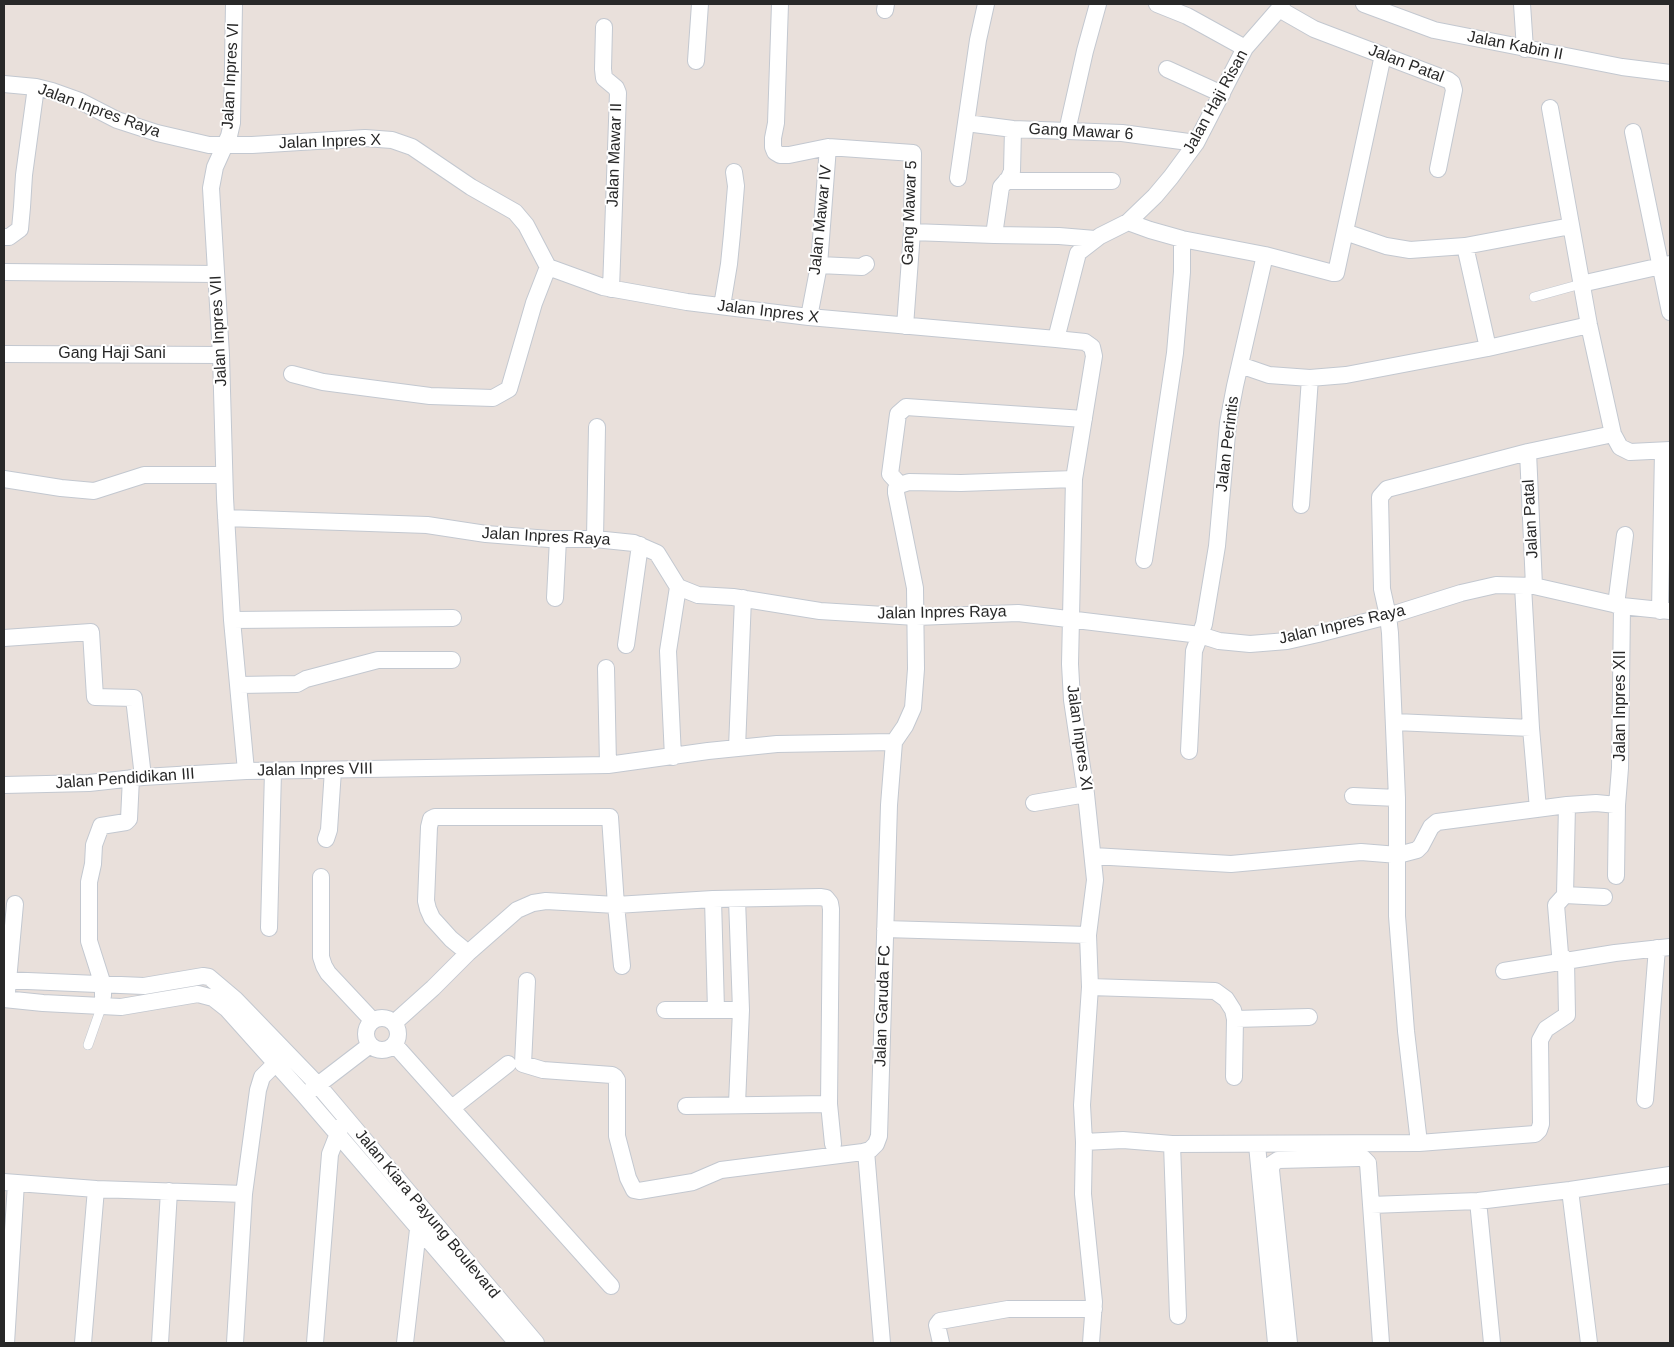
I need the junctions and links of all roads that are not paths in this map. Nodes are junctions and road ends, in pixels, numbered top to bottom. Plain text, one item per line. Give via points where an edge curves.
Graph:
1 (234, 4) edge
2 (700, 4) edge
3 (780, 4) edge
4 (986, 4) edge
5 (1098, 4) edge
6 (1157, 4) edge
7 (1364, 4) edge
8 (1522, 4) edge
9 (1280, 6) edge
10 (1392, 9) edge
11 (604, 27) dead end
12 (1245, 48) junction
13 (1525, 49) junction
14 (1382, 55) junction
15 (696, 61) dead end
16 (1166, 69) dead end
17 (1670, 73) edge
18 (4, 84) edge
19 (36, 87) junction
20 (1222, 94) junction
21 (1550, 108) dead end
22 (966, 123) junction
23 (1013, 129) junction
24 (1067, 131) junction
25 (1633, 132) dead end
26 (1196, 143) junction
27 (224, 146) junction
28 (828, 147) junction
29 (1438, 169) dead end
30 (734, 172) dead end
31 (958, 178) dead end
32 (1006, 181) junction
33 (1112, 181) dead end
34 (1128, 222) junction
35 (1571, 226) junction
36 (912, 232) junction
37 (1345, 232) junction
38 (994, 235) junction
39 (4, 237) edge
40 (1095, 239) junction
41 (1182, 239) junction
42 (1465, 246) junction
43 (1265, 255) junction
44 (866, 264) dead end
45 (819, 265) junction
46 (1665, 265) edge
47 (548, 267) junction
48 (4, 272) edge
49 (216, 274) junction
50 (1582, 284) junction
51 (611, 289) junction
52 (1534, 297) dead end
53 (722, 306) junction
54 (1670, 312) edge
55 (809, 317) junction
56 (1589, 325) junction
57 (905, 326) junction
58 (1056, 339) junction
59 (1488, 348) junction
60 (4, 354) edge
61 (221, 355) junction
62 (1240, 365) junction
63 (292, 374) dead end
64 (1310, 378) junction
65 (1084, 419) junction
66 (597, 426) dead end
67 (1613, 434) junction
68 (1666, 451) edge
69 (1528, 452) junction
70 (224, 476) junction
71 (4, 478) edge
72 (1074, 479) junction
73 (900, 484) junction
74 (1300, 504) dead end
75 (226, 518) junction
76 (1626, 535) dead end
77 (595, 538) junction
78 (558, 539) junction
79 (640, 545) junction
80 (1144, 560) dead end
81 (1529, 586) junction
82 (678, 587) junction
83 (555, 598) dead end
84 (743, 598) junction
85 (1619, 605) junction
86 (1665, 611) edge
87 (1388, 616) junction
88 (916, 617) junction
89 (453, 618) dead end
90 (1071, 619) junction
91 (232, 620) junction
92 (1200, 636) junction
93 (4, 638) edge
94 (626, 645) dead end
95 (452, 660) dead end
96 (606, 668) dead end
97 (239, 685) junction
98 (1394, 722) junction
99 (1531, 728) junction
100 (894, 742) junction
101 (737, 748) junction
102 (1189, 751) dead end
103 (672, 757) junction
104 (608, 765) junction
105 (333, 770) junction
106 (246, 771) junction
107 (273, 771) junction
108 (137, 777) junction
109 (4, 785) edge
110 (1086, 794) junction
111 (1354, 796) dead end
112 (1397, 798) junction
113 (1034, 803) dead end
114 (1617, 805) junction
115 (1566, 806) junction
116 (1538, 809) junction
117 (326, 839) dead end
118 (1398, 855) junction
119 (1094, 856) junction
120 (321, 876) dead end
121 (1616, 876) dead end
122 (1565, 895) junction
123 (1604, 897) dead end
124 (713, 899) junction
125 (738, 899) junction
126 (15, 904) dead end
127 (616, 905) junction
128 (269, 928) dead end
129 (885, 929) junction
130 (1088, 935) junction
131 (1664, 948) edge
132 (468, 952) junction
133 (1566, 960) junction
134 (622, 966) dead end
135 (1504, 971) dead end
136 (6, 981) edge
137 (527, 981) dead end
138 (103, 986) junction
139 (1090, 987) junction
140 (5, 999) edge
141 (102, 1006) junction
142 (665, 1010) dead end
143 (716, 1010) junction
144 (741, 1010) junction
145 (1310, 1017) dead end
146 (1235, 1019) junction
147 (373, 1021) junction
148 (394, 1024) junction
149 (88, 1045) dead end
150 (370, 1045) junction
151 (394, 1045) junction
152 (288, 1051) junction
153 (275, 1063) junction
154 (508, 1064) dead end
155 (1234, 1077) dead end
156 (318, 1085) junction
157 (304, 1096) junction
158 (1645, 1100) dead end
159 (737, 1104) junction
160 (829, 1104) junction
161 (686, 1106) dead end
162 (452, 1108) junction
163 (346, 1116) junction
164 (337, 1134) junction
165 (1084, 1142) junction
166 (1419, 1143) junction
167 (833, 1144) dead end
168 (1172, 1144) junction
169 (1257, 1145) junction
170 (866, 1151) junction
171 (1670, 1174) edge
172 (10, 1182) edge
173 (96, 1189) junction
174 (1570, 1190) junction
175 (169, 1191) junction
176 (244, 1194) junction
177 (1478, 1201) junction
178 (1371, 1205) junction
179 (422, 1207) junction
180 (418, 1227) junction
181 (611, 1286) dead end
182 (1094, 1309) junction
183 (1178, 1316) dead end
184 (6, 1343) edge
185 (83, 1343) edge
186 (160, 1343) edge
187 (235, 1343) edge
188 (315, 1343) edge
189 (405, 1343) edge
190 (517, 1343) edge
191 (536, 1343) edge
192 (882, 1343) edge
193 (941, 1343) edge
194 (1091, 1343) edge
195 (1276, 1343) edge
196 (1289, 1343) edge
197 (1381, 1343) edge
198 (1492, 1343) edge
199 (1588, 1343) edge

1 - 27 street, Jalan Inpres VI via 232,123
2 - 15 street
3 - 28 street, Jalan Mawar IV via 773,147 780,155 788,155
4 - 22 street
5 - 24 street
6 - 12 street via 1187,16
7 - 10 street, Jalan Kabin II
8 - 13 street
9 - 12 street, Jalan Haji Risan
9 - 14 street, Jalan Patal via 1314,29
10 - 13 street, Jalan Kabin II via 1434,30
11 - 51 street, Jalan Mawar II via 604,78 618,93
12 - 20 street, Jalan Haji Risan
13 - 17 street, Jalan Kabin II
14 - 29 street, Jalan Patal via 1452,83 1454,90
14 - 37 street
16 - 20 street
18 - 19 street, Jalan Inpres Raya
19 - 27 street, Jalan Inpres Raya via 80,101 117,120 157,133
19 - 39 street via 20,229
20 - 26 street, Jalan Haji Risan
21 - 35 street
22 - 23 street, Gang Mawar 6
22 - 31 street
23 - 24 street, Gang Mawar 6
23 - 32 street via 1012,171
24 - 26 street, Gang Mawar 6 via 1122,133
25 - 46 street
26 - 34 street, Jalan Haji Risan via 1155,196
27 - 47 street, Jalan Inpres X via 364,138 392,140 412,146 471,187 515,212 526,225
27 - 49 street, Jalan Inpres VII via 211,188
28 - 36 street, Gang Mawar 5 via 913,153
28 - 45 street, Jalan Mawar IV
30 - 53 street via 732,234
32 - 33 street
32 - 38 street via 1001,187
34 - 40 street, Jalan Haji Risan
34 - 41 street
35 - 42 street
35 - 50 street
36 - 38 street
36 - 57 street, Gang Mawar 5
37 - 42 street via 1386,246 1410,250
37 - 43 street via 1336,273
38 - 40 street
40 - 58 street, Jalan Haji Risan via 1078,253
41 - 43 street
41 - 80 street via 1175,353
42 - 59 street
43 - 62 street, Jalan Perintis
44 - 45 street via 862,267
45 - 55 street, Jalan Mawar IV
46 - 50 street
46 - 54 street
47 - 51 street, Jalan Inpres X
47 - 63 street via 509,389 492,398 430,396 324,382
48 - 49 street
49 - 61 street, Jalan Inpres VII
50 - 52 lane
50 - 56 street
51 - 53 street, Jalan Inpres X
53 - 55 street, Jalan Inpres X
55 - 57 street, Jalan Inpres X
56 - 59 street
56 - 67 street
57 - 58 street, Jalan Inpres X
58 - 65 street, Jalan Inpres X via 1085,342 1092,347 1094,356
59 - 64 street via 1366,373
60 - 61 street, Gang Haji Sani
61 - 70 street, Jalan Inpres VII
62 - 64 street via 1269,375
62 - 92 street, Jalan Perintis via 1228,423 1217,546
64 - 74 street
65 - 72 street, Jalan Inpres X
65 - 73 street via 906,407 898,414 890,474
66 - 77 street
67 - 68 street via 1620,448 1630,452
67 - 69 street
68 - 86 street
69 - 81 street, Jalan Patal
69 - 87 street via 1387,489 1380,498 1380,506 1382,589
70 - 71 street via 144,474 94,490
70 - 75 street, Jalan Inpres VII
72 - 73 street
72 - 90 street, Jalan Inpres X
73 - 88 street, Jalan Garuda FC via 896,493 915,588
75 - 78 street, Jalan Inpres Raya via 427,525 486,534
75 - 91 street, Jalan Inpres VIII
76 - 85 street, Jalan Inpres XII
77 - 78 street, Jalan Inpres Raya
77 - 79 street, Jalan Inpres Raya
78 - 83 street
79 - 82 street, Jalan Inpres Raya via 657,553
79 - 94 street
81 - 85 street, Jalan Inpres Raya
81 - 87 street, Jalan Inpres Raya via 1496,585
81 - 99 street, Jalan Patal
82 - 84 street, Jalan Inpres Raya via 698,595
82 - 103 street via 668,651
84 - 88 street, Jalan Inpres Raya via 820,611
84 - 101 street
85 - 86 street, Jalan Inpres Raya
85 - 114 street, Jalan Inpres XII via 1620,768
87 - 92 street, Jalan Inpres Raya via 1287,641 1250,644
87 - 98 street
88 - 90 street, Jalan Inpres Raya via 1018,613
88 - 100 street, Jalan Garuda FC via 913,708
89 - 91 street
90 - 92 street, Jalan Inpres Raya
90 - 110 street, Jalan Inpres XI via 1072,700
91 - 97 street, Jalan Inpres VIII
92 - 102 street, Jalan Perintis via 1194,651
93 - 108 street via 91,632 95,697 134,698
95 - 97 street via 378,660 297,684
96 - 104 street
97 - 106 street, Jalan Inpres VIII
98 - 99 street
98 - 112 street
99 - 116 street, Jalan Patal
100 - 101 street, Jalan Inpres VIII
100 - 129 street, Jalan Garuda FC via 888,814
101 - 103 street, Jalan Inpres VIII
103 - 104 street, Jalan Inpres VIII
104 - 105 street, Jalan Inpres VIII
105 - 107 street, Jalan Inpres VIII
105 - 117 street
106 - 107 street, Jalan Inpres VIII
106 - 108 street, Jalan Pendidikan III
107 - 128 street
108 - 109 street, Jalan Pendidikan III via 90,783
108 - 138 street via 129,819 101,826 94,845 89,882 89,941
110 - 113 street
110 - 119 street, Jalan Inpres XI
111 - 112 street
112 - 118 street
114 - 115 street
114 - 121 street, Jalan Inpres XII
115 - 116 street
115 - 122 street
116 - 118 street via 1436,822 1417,850
118 - 119 street via 1361,852 1231,864
118 - 166 street via 1397,916
119 - 130 street, Jalan Inpres XI via 1095,880
120 - 147 street via 321,957 324,966
122 - 123 street
122 - 133 street via 1556,905 1560,954
124 - 125 street
124 - 127 street
124 - 143 street
125 - 144 street
125 - 160 street via 820,897 830,902
126 - 136 street
127 - 132 street via 533,903 517,910
127 - 132 street via 610,817 435,817 429,827 426,901 432,918
127 - 134 street
129 - 130 street
129 - 170 street, Jalan Garuda FC via 879,1136 876,1144
130 - 139 street, Jalan Inpres XI
131 - 133 street
131 - 158 street
132 - 148 street
133 - 135 street
133 - 166 street via 1567,1015 1546,1029 1540,1040 1539,1130 1527,1135
136 - 138 street, Jalan Kiara Payung Boulevard
136 - 140 street
137 - 170 street via 523,1064 543,1070 615,1077 617,1136 634,1190 693,1182 721,1170
138 - 141 street
138 - 152 street, Jalan Kiara Payung Boulevard via 144,986 210,977
139 - 146 street via 1215,991 1234,1010
139 - 165 street, Jalan Inpres XI via 1082,1106
140 - 141 street, Jalan Kiara Payung Boulevard
141 - 149 lane
141 - 153 street, Jalan Kiara Payung Boulevard via 198,994 213,998 227,1009
142 - 143 street
143 - 144 street
144 - 159 street
145 - 146 street
146 - 155 street
147 - 148 street via 388,1019
147 - 150 street via 367,1028 366,1037
148 - 151 street via 398,1030
150 - 151 street via 378,1050 387,1050
150 - 156 street
151 - 162 street
152 - 153 street
152 - 156 street, Jalan Kiara Payung Boulevard
153 - 157 street, Jalan Kiara Payung Boulevard
153 - 176 street via 262,1077 258,1090
154 - 162 street
156 - 157 street
156 - 163 street, Jalan Kiara Payung Boulevard
157 - 164 street, Jalan Kiara Payung Boulevard
159 - 160 street
159 - 161 street
160 - 167 street
162 - 181 street
163 - 164 street
163 - 179 street, Jalan Kiara Payung Boulevard
164 - 180 street, Jalan Kiara Payung Boulevard
164 - 188 street via 330,1154
165 - 168 street via 1123,1140
165 - 182 street, Jalan Inpres XI via 1083,1194
166 - 169 street
168 - 169 street
168 - 183 street
169 - 195 street
170 - 192 street
171 - 174 street
172 - 173 street
172 - 184 street
173 - 175 street
173 - 185 street
174 - 177 street
174 - 199 street
175 - 176 street
175 - 186 street
176 - 187 street
177 - 178 street
177 - 198 street
178 - 196 street via 1368,1163 1363,1158 1278,1160 1272,1164
178 - 197 street
179 - 180 street
179 - 191 street, Jalan Kiara Payung Boulevard
180 - 189 street
180 - 190 street, Jalan Kiara Payung Boulevard
182 - 193 street via 1008,1309 940,1321 937,1325
182 - 194 street, Jalan Inpres XI

